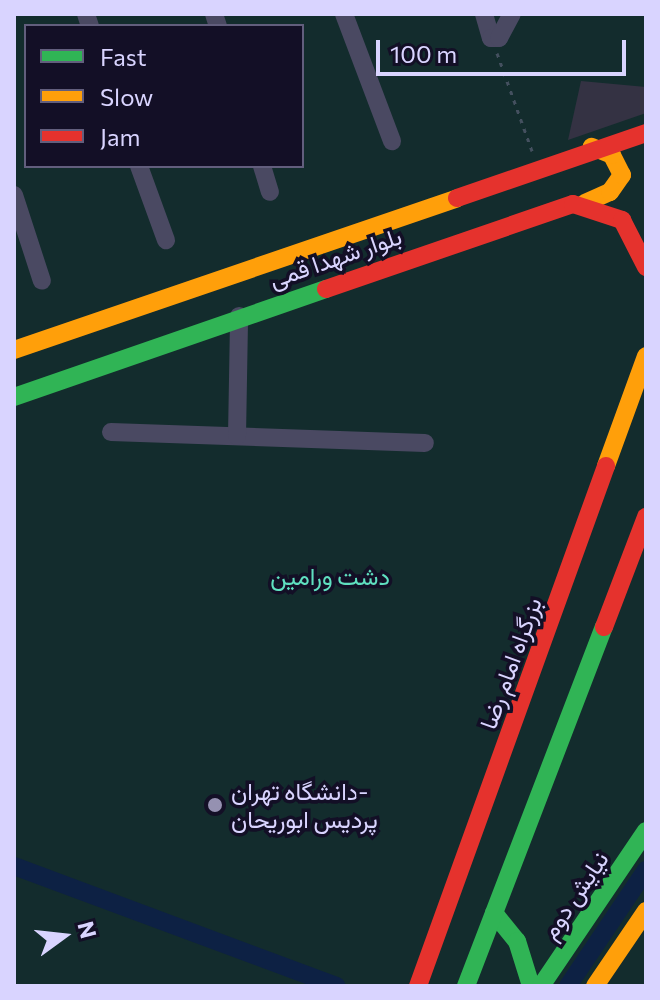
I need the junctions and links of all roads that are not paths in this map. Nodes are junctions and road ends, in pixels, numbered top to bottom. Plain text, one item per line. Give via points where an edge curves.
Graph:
1 (344, 14) edge
2 (484, 14) edge
3 (512, 14) edge
4 (646, 133) edge
5 (392, 141) dead end
6 (592, 147) junction
7 (140, 168) edge
8 (263, 168) edge
9 (270, 192) dead end
10 (14, 195) edge
11 (585, 203) junction
12 (166, 240) dead end
13 (646, 267) edge
14 (42, 281) dead end
15 (239, 316) junction
16 (14, 350) edge
17 (646, 356) edge
18 (14, 397) edge
19 (111, 432) dead end
20 (237, 436) junction
21 (425, 443) dead end
22 (646, 517) edge
23 (646, 831) edge
24 (646, 911) edge
25 (494, 913) junction
26 (549, 981) edge
27 (418, 986) edge
28 (466, 986) edge
29 (531, 986) edge
30 (595, 986) edge

1 - 5 street
2 - 3 street via 491,38 507,35
4 - 6 main road, بلوار شهدا قمی
6 - 11 main road, بلوار شهدا قمی via 612,155 622,175 610,192
6 - 16 main road, بلوار شهدا قمی
7 - 12 street
8 - 9 street
10 - 14 street
11 - 13 main road via 622,220
11 - 15 main road, بلوار شهدا قمی
15 - 18 main road, بلوار شهدا قمی
15 - 20 street
17 - 27 main road, بزرگراه امام رضا
19 - 20 street
20 - 21 street
22 - 25 main road
23 - 26 main road, نیایش دوم
24 - 30 main road
25 - 28 main road
25 - 29 main road via 529,965

